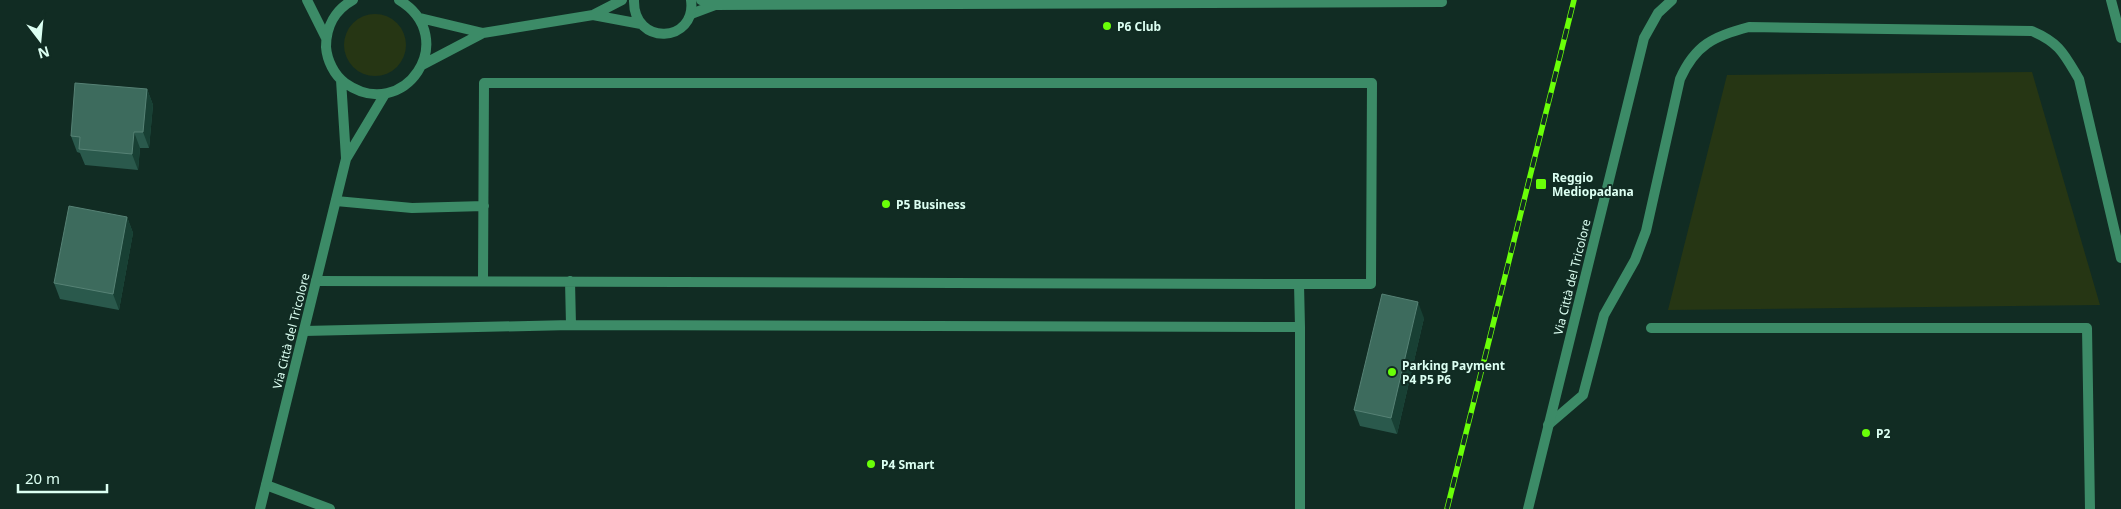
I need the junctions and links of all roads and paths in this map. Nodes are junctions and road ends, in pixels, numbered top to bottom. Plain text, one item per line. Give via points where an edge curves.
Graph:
1 (307, 0) edge
2 (353, 0) edge
3 (399, 0) edge
4 (622, 0) edge
5 (634, 0) edge
6 (691, 0) edge
7 (701, 0) edge
8 (1672, 0) edge
9 (2111, 0) edge
10 (1442, 2) dead end
11 (715, 5) junction
12 (691, 14) junction
13 (593, 15) junction
14 (420, 18) junction
15 (641, 24) junction
16 (483, 33) junction
17 (326, 38) junction
18 (2121, 38) edge
19 (422, 65) junction
20 (341, 80) junction
21 (385, 94) junction
22 (346, 159) junction
23 (336, 201) junction
24 (484, 206) junction
25 (2121, 258) edge
26 (316, 281) junction
27 (483, 281) junction
28 (570, 281) junction
29 (1299, 284) junction
30 (570, 325) junction
31 (1300, 327) junction
32 (1651, 328) dead end
33 (304, 331) junction
34 (1548, 425) junction
35 (266, 485) junction
36 (260, 509) edge
37 (330, 509) edge
38 (1300, 509) edge
39 (1528, 509) edge
40 (2090, 509) edge

1 - 17 street
2 - 17 street via 339,10
3 - 14 street
4 - 13 street
5 - 15 street via 634,9
6 - 12 street
7 - 11 street
8 - 34 street, Via Città del Tricolore via 1658,13 1644,38
9 - 18 street
10 - 11 street
11 - 12 street
12 - 15 street via 680,28 665,34 648,30
13 - 15 street
13 - 16 street
14 - 16 street
14 - 19 street via 426,42
16 - 19 street
17 - 20 street via 326,54
19 - 21 street via 413,78
20 - 21 street via 353,89
20 - 22 street
21 - 22 street
22 - 23 street, Via Città del Tricolore
23 - 24 street via 412,208
23 - 26 street, Via Città del Tricolore
24 - 27 street
24 - 29 street via 484,83 1372,82 1371,284
25 - 34 street via 2079,79 2051,39 2032,31 1749,27 1725,33 1688,60 1680,79 1641,245 1604,315 1583,395
26 - 27 street
26 - 33 street, Via Città del Tricolore
27 - 28 street
28 - 29 street
28 - 30 street
29 - 31 street
30 - 31 street
30 - 33 street
31 - 38 street
32 - 40 street via 2087,328
33 - 35 street, Via Città del Tricolore
34 - 39 street, Via Città del Tricolore
35 - 36 street, Via Città del Tricolore
35 - 37 street

